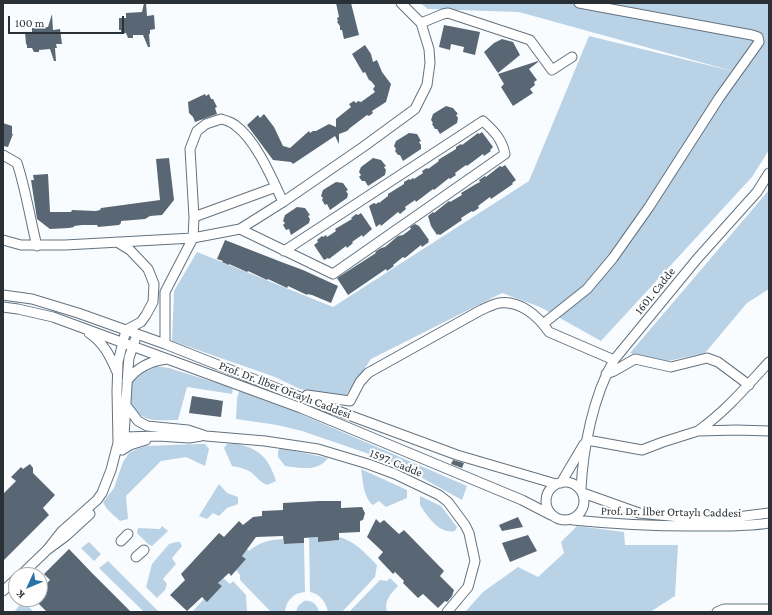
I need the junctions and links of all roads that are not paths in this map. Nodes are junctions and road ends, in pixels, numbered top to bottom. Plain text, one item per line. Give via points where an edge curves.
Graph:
1 (401, 3) edge
2 (579, 3) edge
3 (421, 23) junction
4 (572, 57) dead end
5 (3, 155) edge
6 (769, 173) edge
7 (276, 187) junction
8 (283, 202) junction
9 (194, 217) junction
10 (240, 229) junction
11 (193, 238) junction
12 (3, 240) edge
13 (117, 242) junction
14 (37, 246) junction
15 (284, 251) junction
16 (3, 295) edge
17 (3, 307) edge
18 (544, 324) junction
19 (78, 326) junction
20 (126, 330) junction
21 (137, 334) junction
22 (123, 342) junction
23 (165, 344) junction
24 (134, 346) junction
25 (167, 359) junction
26 (614, 360) junction
27 (769, 362) edge
28 (117, 374) junction
29 (606, 374) junction
30 (126, 382) junction
31 (749, 385) junction
32 (289, 393) junction
33 (125, 404) junction
34 (698, 431) junction
35 (769, 431) edge
36 (158, 436) junction
37 (206, 436) junction
38 (587, 440) junction
39 (121, 443) junction
40 (431, 446) junction
41 (426, 460) junction
42 (474, 460) junction
43 (468, 477) junction
44 (558, 483) junction
45 (582, 491) junction
46 (769, 513) edge
47 (551, 515) junction
48 (572, 520) junction
49 (769, 523) edge
50 (128, 534) dead end
51 (121, 541) dead end
52 (144, 550) dead end
53 (136, 557) dead end
54 (29, 567) edge
55 (769, 609) edge
56 (447, 612) edge
57 (717, 612) edge

1 - 3 street
2 - 18 street via 752,35 758,38 758,42 614,258 588,289
3 - 4 street via 448,13 530,40 552,70
3 - 8 street via 430,63 427,85 415,109
5 - 14 street via 17,163
6 - 26 street, 1601. Cadde via 757,192 697,259
7 - 8 street
7 - 9 street
7 - 9 street via 248,138 235,124 221,119 206,124 197,131 190,149
8 - 10 street
9 - 11 street
10 - 11 street
10 - 15 street
11 - 13 street
11 - 23 street via 165,292
12 - 14 street
13 - 14 street
13 - 20 street via 135,254 148,269 154,284 153,302 146,315 141,322
15 - 15 street via 333,274 505,154 503,144 483,121
16 - 20 street, Prof. Dr. İlber Ortaylı Caddesi via 32,299
17 - 19 street, Prof. Dr. İlber Ortaylı Caddesi via 53,317
18 - 26 street via 549,332
18 - 32 street via 513,303 498,303 368,373 350,401
19 - 22 street, Prof. Dr. İlber Ortaylı Caddesi
19 - 28 street via 101,343 110,356
20 - 21 street, Prof. Dr. İlber Ortaylı Caddesi
20 - 22 street
21 - 23 street, Prof. Dr. İlber Ortaylı Caddesi
21 - 24 street
22 - 24 street, Prof. Dr. İlber Ortaylı Caddesi
22 - 28 street
23 - 32 street, Prof. Dr. İlber Ortaylı Caddesi
24 - 25 street, Prof. Dr. İlber Ortaylı Caddesi
24 - 30 street via 129,358
25 - 30 street via 141,367
25 - 41 street, Prof. Dr. İlber Ortaylı Caddesi via 301,408
26 - 29 street, 1601. Cadde
27 - 31 street
28 - 39 street
29 - 31 street via 635,359 671,367 707,358 718,362
29 - 38 street, 1601. Cadde
30 - 33 street
31 - 34 street via 714,420
32 - 40 street, Prof. Dr. İlber Ortaylı Caddesi
33 - 37 street, 1597. Cadde via 138,421 147,426 188,430
33 - 39 street
34 - 35 street
34 - 38 street via 642,450
36 - 37 street, 1597. Cadde
36 - 39 street, 1597. Cadde
36 - 39 street, 1597. Cadde via 136,443
37 - 56 street, 1597. Cadde via 318,449 395,474 444,498 457,513 469,534 475,561 468,588
38 - 44 street, 1601. Cadde
38 - 45 street, 1601. Cadde via 582,464
39 - 54 street via 116,472 98,506
40 - 41 street
40 - 42 street, Prof. Dr. İlber Ortaylı Caddesi
41 - 43 street, Prof. Dr. İlber Ortaylı Caddesi
42 - 43 street
42 - 44 street, Prof. Dr. İlber Ortaylı Caddesi
43 - 47 street, Prof. Dr. İlber Ortaylı Caddesi
44 - 45 street, Prof. Dr. İlber Ortaylı Caddesi via 572,483
44 - 47 street via 548,492 546,498
45 - 46 street, Prof. Dr. İlber Ortaylı Caddesi via 639,513 680,517 737,517
45 - 48 street, Prof. Dr. İlber Ortaylı Caddesi via 584,509
47 - 48 street, Prof. Dr. İlber Ortaylı Caddesi via 561,520
48 - 49 street, Prof. Dr. İlber Ortaylı Caddesi via 668,526
50 - 51 street
52 - 53 street
55 - 57 street via 724,609

